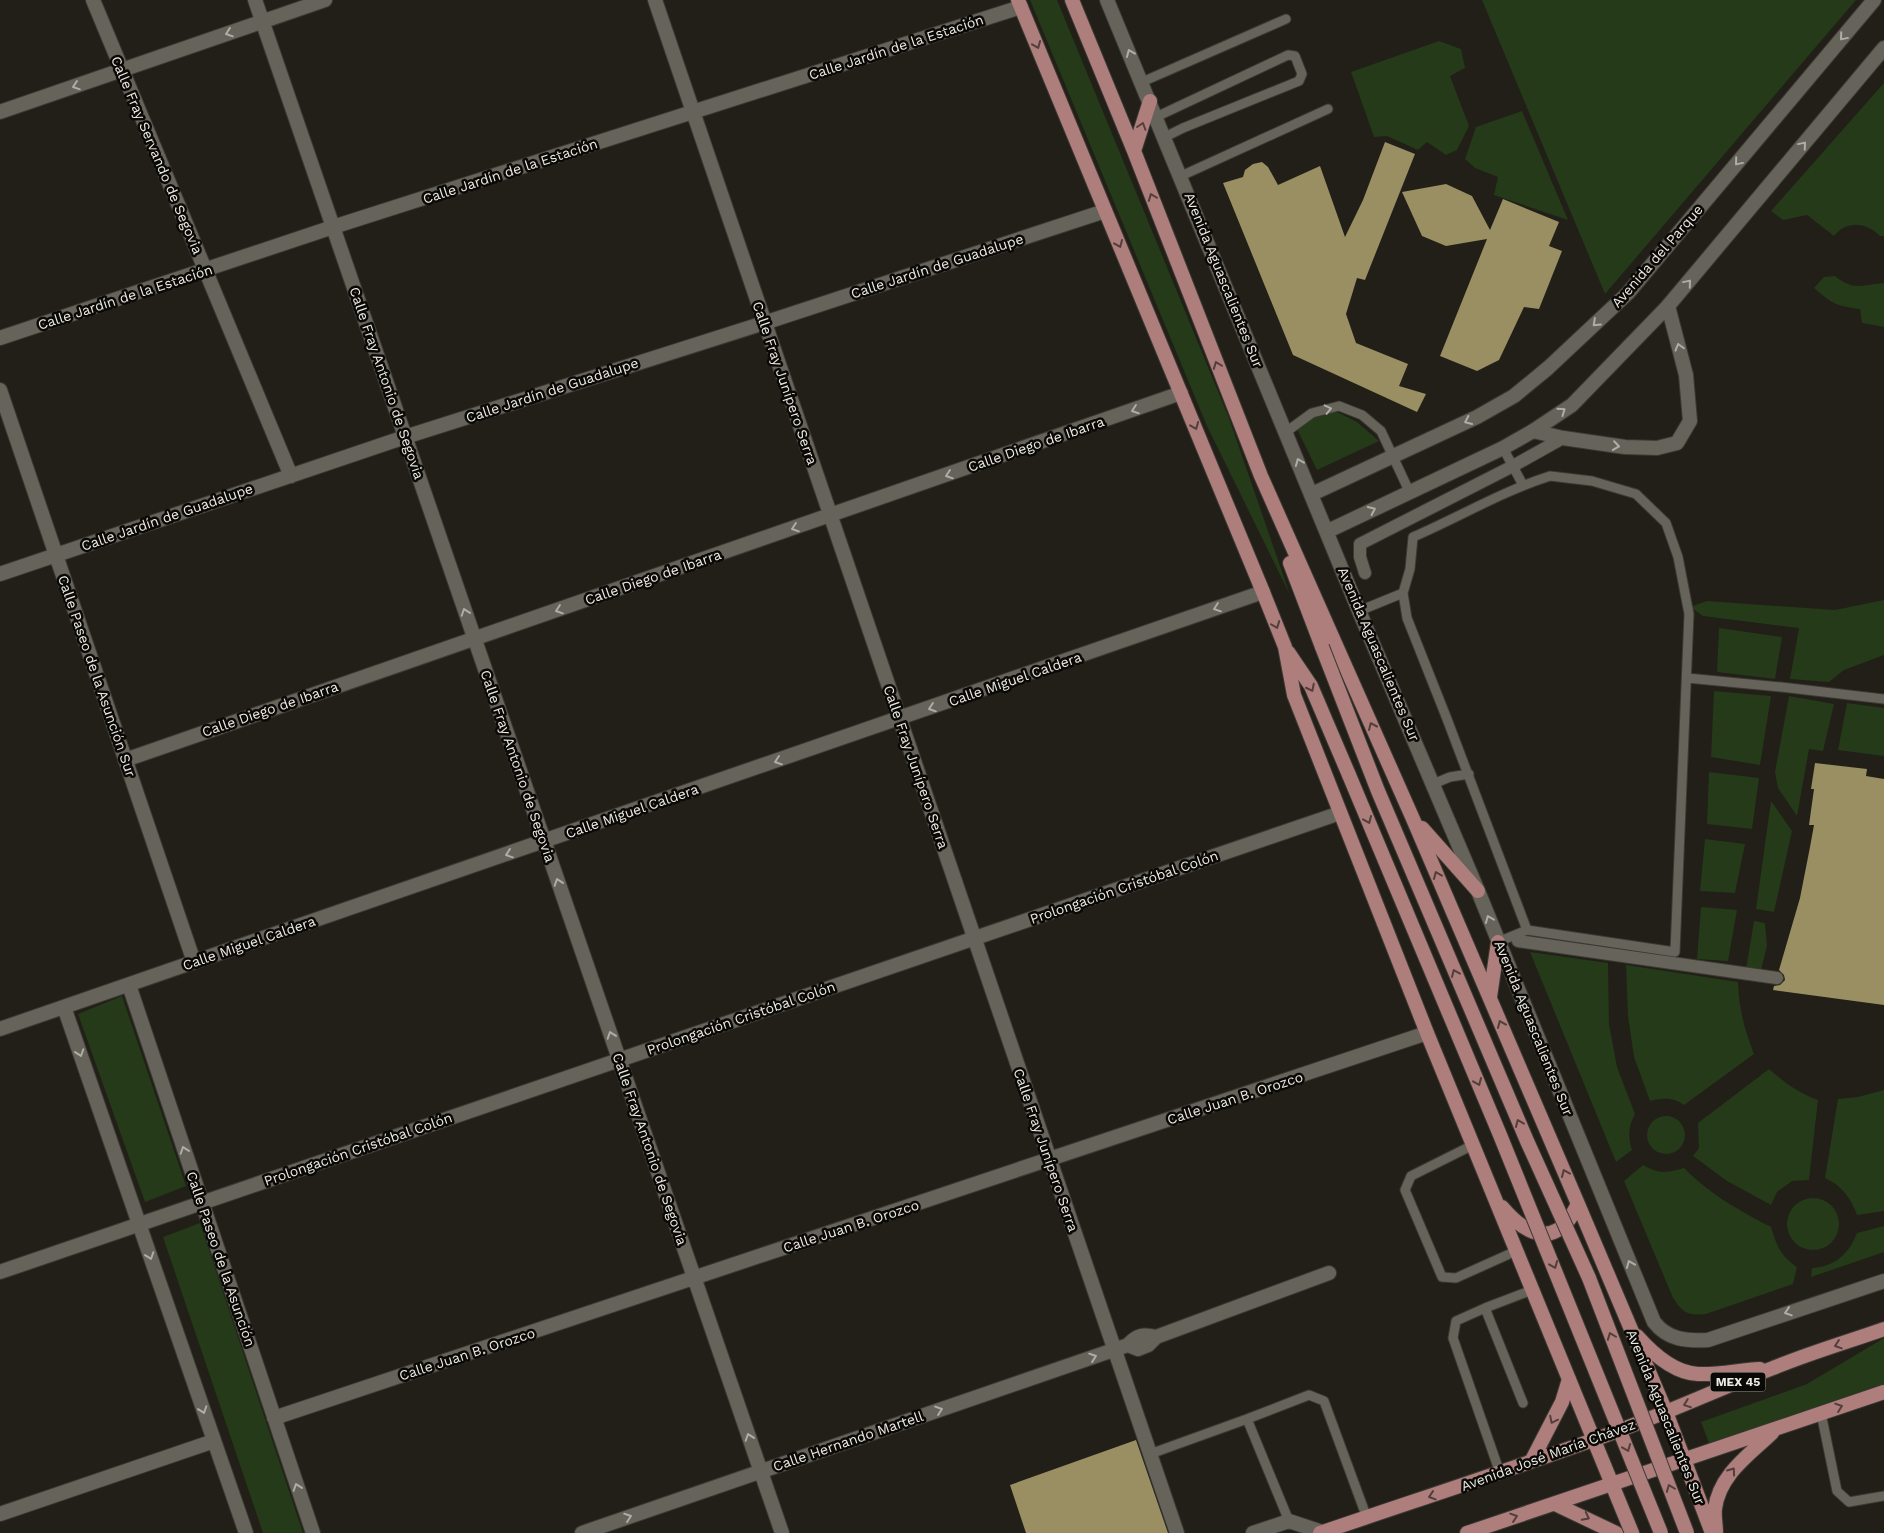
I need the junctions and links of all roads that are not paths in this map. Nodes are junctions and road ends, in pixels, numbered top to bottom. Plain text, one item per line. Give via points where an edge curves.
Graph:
1 (93, 0) edge
2 (255, 0) edge
3 (325, 0) edge
4 (655, 0) edge
5 (1072, 0) edge
6 (1107, 0) edge
7 (1874, 0) edge
8 (1020, 4) edge
9 (1286, 18) dead end
10 (262, 21) junction
11 (1884, 48) edge
12 (122, 70) junction
13 (1142, 82) junction
14 (1150, 101) junction
15 (1328, 109) dead end
16 (0, 112) edge
17 (693, 112) junction
18 (1156, 117) junction
19 (1165, 137) junction
20 (1134, 151) junction
21 (1181, 176) junction
22 (1105, 211) junction
23 (333, 228) junction
24 (205, 270) junction
25 (1668, 306) junction
26 (764, 322) junction
27 (0, 338) edge
28 (0, 390) edge
29 (1181, 393) junction
30 (1286, 432) junction
31 (1534, 432) junction
32 (405, 437) junction
33 (1563, 438) junction
34 (1503, 448) junction
35 (1394, 456) junction
36 (1513, 466) junction
37 (291, 476) junction
38 (1261, 476) junction
39 (1523, 485) junction
40 (1410, 493) junction
41 (1312, 494) junction
42 (831, 516) junction
43 (1328, 531) junction
44 (56, 555) junction
45 (1365, 572) dead end
46 (0, 574) edge
47 (1263, 592) junction
48 (1402, 593) junction
49 (1359, 611) junction
50 (474, 639) junction
51 (1285, 647) junction
52 (1686, 678) junction
53 (1884, 699) edge
54 (900, 719) junction
55 (125, 760) junction
56 (1468, 774) junction
57 (1433, 784) junction
58 (1340, 813) junction
59 (1413, 819) junction
60 (544, 841) junction
61 (1478, 891) junction
62 (1528, 930) junction
63 (974, 938) junction
64 (1518, 941) dead end
65 (1498, 942) junction
66 (194, 962) junction
67 (1776, 978) dead end
68 (129, 985) junction
69 (1490, 998) junction
70 (64, 1007) junction
71 (0, 1029) edge
72 (1427, 1033) junction
73 (619, 1060) junction
74 (1473, 1145) junction
75 (1050, 1159) junction
76 (1494, 1197) junction
77 (202, 1202) junction
78 (1578, 1204) junction
79 (139, 1224) junction
80 (1516, 1251) junction
81 (0, 1272) edge
82 (1329, 1273) dead end
83 (694, 1278) junction
84 (1884, 1281) edge
85 (1532, 1290) junction
86 (1485, 1308) junction
87 (1627, 1320) junction
88 (1884, 1329) edge
89 (1114, 1349) junction
90 (1774, 1368) junction
91 (1569, 1378) junction
92 (1884, 1392) edge
93 (1523, 1403) dead end
94 (1666, 1412) junction
95 (1821, 1413) junction
96 (274, 1418) junction
97 (1247, 1419) junction
98 (1776, 1428) junction
99 (1594, 1440) junction
100 (214, 1441) junction
101 (1150, 1454) junction
102 (1532, 1460) junction
103 (1685, 1460) junction
104 (761, 1471) junction
105 (1500, 1473) junction
106 (1612, 1484) junction
107 (1884, 1496) edge
108 (1555, 1504) junction
109 (0, 1514) edge
110 (1367, 1518) junction
111 (1289, 1522) junction
112 (246, 1533) edge
113 (313, 1533) edge
114 (582, 1533) edge
115 (782, 1533) edge
116 (1177, 1533) edge
117 (1253, 1533) edge
118 (1321, 1533) edge
119 (1468, 1533) edge
120 (1616, 1533) edge
121 (1632, 1533) edge
122 (1661, 1533) edge
123 (1687, 1533) edge
124 (1712, 1533) edge
125 (1716, 1533) edge

1 - 12 street, Calle Fray Servando de Segovia
2 - 10 street, Calle Fray Antonio de Segovia
3 - 10 street
4 - 17 street, Calle Fray Junípero Serra
5 - 20 main road, Avenida Aguascalientes Sur
13 -> 6 street, Avenida Aguascalientes Sur
7 -> 35 street, Avenida del Parque via 1628,293 1514,396
8 - 17 street, Calle Jardín de la Estación
8 -> 22 main road
9 - 13 lane
10 -> 12 street
10 - 23 street, Calle Fray Antonio de Segovia
25 -> 11 street
12 -> 16 street
12 - 24 street, Calle Fray Servando de Segovia
13 - 14 street, Avenida Aguascalientes Sur
14 - 18 street, Avenida Aguascalientes Sur
20 -> 14 main road
15 - 21 lane
17 - 23 street, Calle Jardín de la Estación
17 - 26 street, Calle Fray Junípero Serra
18 - 19 street, Avenida Aguascalientes Sur
18 - 19 lane via 1288,55 1295,56 1302,74 1299,81
19 - 21 street, Avenida Aguascalientes Sur
38 -> 20 main road, Avenida Aguascalientes Sur
21 - 30 street, Avenida Aguascalientes Sur
22 - 26 street, Calle Jardín de Guadalupe
22 -> 29 main road
23 - 24 street, Calle Jardín de la Estación
23 - 32 street, Calle Fray Antonio de Segovia
24 - 27 street, Calle Jardín de la Estación
24 - 37 street, Calle Fray Servando de Segovia
31 -> 25 street via 1572,405
33 -> 25 street via 1625,447 1657,448 1677,443 1690,422 1686,375
26 - 32 street, Calle Jardín de Guadalupe
26 - 42 street, Calle Fray Junípero Serra
28 - 44 street, Calle Paseo de la Asunción Sur
29 -> 42 street, Calle Diego de Ibarra
29 -> 47 main road
30 -> 35 lane via 1312,413 1339,406 1362,415 1381,431
41 -> 30 street, Avenida Aguascalientes Sur
31 - 33 street
31 - 34 street
32 - 37 street, Calle Jardín de Guadalupe
50 -> 32 street, Calle Fray Antonio de Segovia
33 - 36 street
34 - 36 lane
34 - 40 street
35 - 40 lane
35 - 41 street, Avenida del Parque
36 - 39 lane
36 - 45 street via 1360,544
37 - 44 street, Calle Jardín de Guadalupe
59 -> 38 main road, Avenida Aguascalientes Sur
123 -> 38 main road, Avenida Aguascalientes Sur, bridge via 1588,1278 1386,810 1277,530
39 - 48 lane via 1413,537 1410,569
39 - 52 lane via 1550,476 1592,481 1636,494 1666,523 1678,558 1690,614
43 -> 40 street
41 - 43 street, Avenida Aguascalientes Sur
42 -> 50 street, Calle Diego de Ibarra
42 - 54 street, Calle Fray Junípero Serra
43 - 49 street, Avenida Aguascalientes Sur
44 - 46 street, Calle Jardín de Guadalupe
44 - 55 street, Calle Paseo de la Asunción Sur
47 -> 51 main road
47 -> 54 street, Calle Miguel Caldera
48 - 49 lane
48 - 56 lane via 1407,618
49 - 57 street, Avenida Aguascalientes Sur
50 - 55 street, Calle Diego de Ibarra
50 - 60 street, Calle Fray Antonio de Segovia
51 - 58 main road via 1294,695
51 -> 122 main road, bridge via 1311,686 1349,775 1534,1216
52 - 53 lane
52 - 62 lane via 1675,952
54 -> 60 street, Calle Miguel Caldera
54 - 63 street, Calle Fray Junípero Serra
55 - 66 street, Calle Paseo de la Asunción Sur
56 - 57 lane
56 - 62 lane
57 - 61 street, Avenida Aguascalientes Sur
58 - 63 street, Prolongación Cristóbal Colón
58 - 72 main road
59 - 61 main road
69 -> 59 main road, Avenida Aguascalientes Sur
60 -> 66 street, Calle Miguel Caldera
73 -> 60 street, Calle Fray Antonio de Segovia
65 -> 61 street, Avenida Aguascalientes Sur
62 - 65 lane
63 - 73 street, Prolongación Cristóbal Colón
63 - 75 street, Calle Fray Junípero Serra
64 - 67 street
65 - 69 main road
84 -> 65 street, Avenida Aguascalientes Sur via 1708,1340 1674,1338 1661,1331 1654,1322
66 - 68 street, Calle Miguel Caldera
68 - 70 street, Calle Miguel Caldera
77 -> 68 street, Calle Paseo de la Asunción
78 -> 69 main road, Avenida Aguascalientes Sur
70 - 71 street, Calle Miguel Caldera
70 -> 79 street
72 - 74 main road
72 - 75 street, Calle Juan B. Orozco
73 - 77 street, Prolongación Cristóbal Colón
73 - 83 street, Calle Fray Antonio de Segovia
74 - 76 main road
74 - 80 lane via 1411,1176 1406,1190 1442,1277 1456,1278
75 - 83 street, Calle Juan B. Orozco
75 - 89 street, Calle Fray Junípero Serra
76 - 78 main road via 1514,1221 1539,1234 1555,1231 1568,1222
76 - 80 main road
77 - 79 street, Prolongación Cristóbal Colón
77 - 96 street, Calle Paseo de la Asunción
78 - 87 main road, Avenida Aguascalientes Sur
79 - 81 street, Prolongación Cristóbal Colón
79 -> 100 street
80 - 85 main road
82 - 89 street, Calle Hernando Martell via 1156,1337 1138,1349 1128,1345
83 - 96 street, Calle Juan B. Orozco
104 -> 83 street, Calle Fray Antonio de Segovia
85 - 86 lane
85 - 91 main road
86 - 93 lane
86 - 105 lane via 1456,1322 1453,1338
87 - 90 main road via 1651,1351 1685,1371 1698,1374
87 - 94 main road, Avenida Aguascalientes Sur
88 -> 90 main road, Avenida José María Chávez / MEX 45
89 - 101 street, Calle Fray Junípero Serra
104 -> 89 street, Calle Hernando Martell
90 -> 94 main road, Avenida José María Chávez / MEX 45
91 - 99 main road
91 -> 102 main road via 1562,1402
95 -> 92 main road
94 - 99 main road, Avenida José María Chávez / MEX 45
94 - 103 main road, Avenida Aguascalientes Sur
95 - 98 main road
95 - 107 lane via 1836,1491 1849,1502
113 -> 96 street, Calle Paseo de la Asunción
97 - 101 lane
97 - 110 lane via 1308,1395 1324,1401
97 - 111 lane
98 - 103 main road
125 -> 98 main road via 1715,1510 1721,1488 1734,1468
99 - 102 main road, Avenida José María Chávez / MEX 45
99 - 106 main road
100 - 109 street
100 - 112 street
101 - 116 street, Calle Fray Junípero Serra
102 - 105 main road, Avenida José María Chávez / MEX 45
103 - 106 main road
103 - 124 main road, Avenida Aguascalientes Sur
114 -> 104 street, Calle Hernando Martell
104 - 115 street, Calle Fray Antonio de Segovia
105 -> 110 main road, Avenida José María Chávez / MEX 45
106 - 108 main road
106 - 121 main road
119 -> 108 main road
108 -> 120 main road
110 - 118 main road, Avenida José María Chávez / MEX 45
111 - 117 street
111 - 118 street, Avenida José María Chávez

